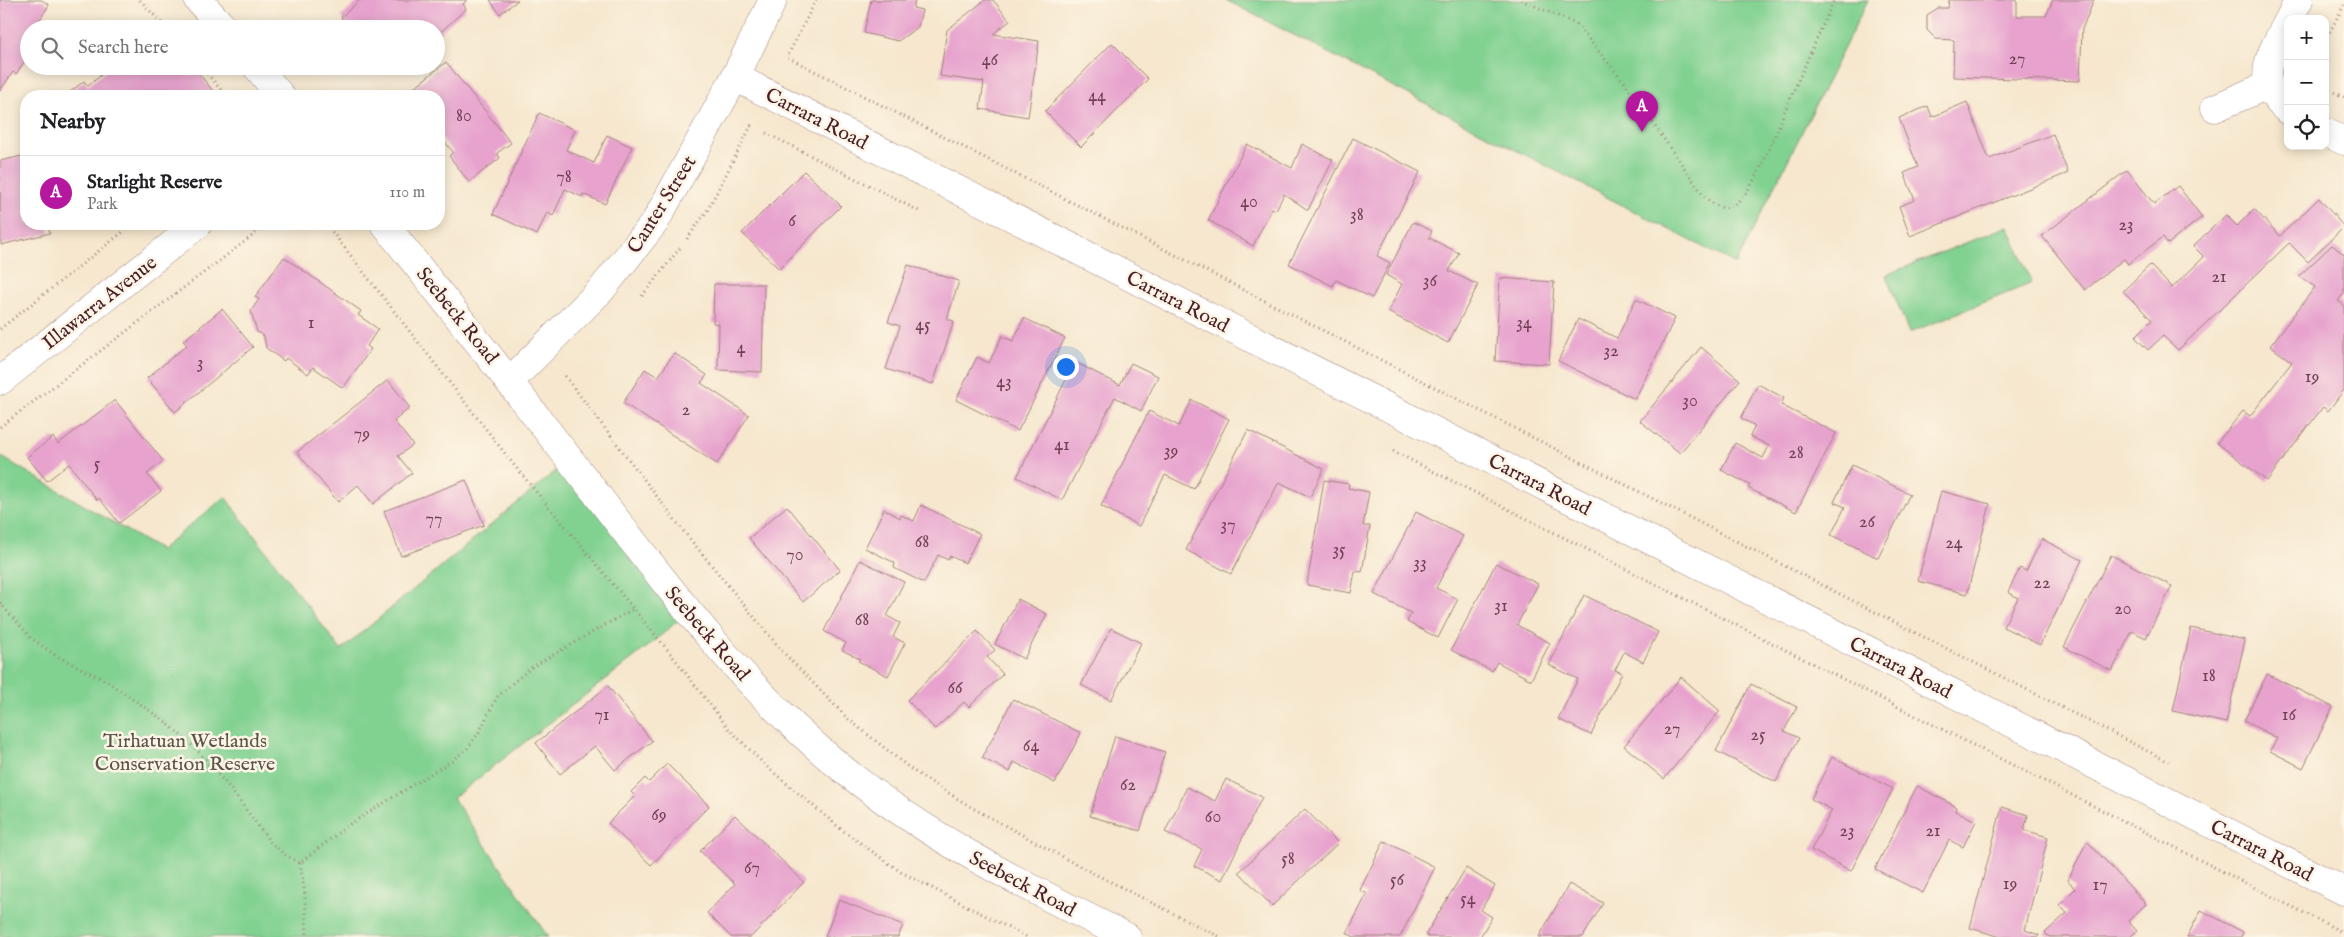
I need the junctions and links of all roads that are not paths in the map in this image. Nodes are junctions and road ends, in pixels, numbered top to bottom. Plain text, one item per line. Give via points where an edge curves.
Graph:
1 (198, 0) edge
2 (773, 0) edge
3 (2299, 0) edge
4 (2291, 15) edge
5 (217, 20) edge
6 (2284, 28) edge
7 (264, 75) edge
8 (735, 76) junction
9 (2268, 85) junction
10 (276, 90) edge
11 (2216, 108) dead end
12 (2284, 108) edge
13 (2329, 134) edge
14 (2344, 141) edge
15 (190, 230) edge
16 (389, 230) edge
17 (0, 381) edge
18 (510, 381) junction
19 (2344, 891) edge
20 (1127, 937) edge

1 - 5 street
2 - 8 street, Canter Street
3 - 4 street
6 - 9 street via 2267,62
7 - 10 street
8 - 18 street, Canter Street via 668,200 645,235 602,289
8 - 19 street, Carrara Road
9 - 11 street
9 - 12 street
13 - 14 street
15 - 17 street, Illawarra Avenue
16 - 18 street, Seebeck Road
18 - 20 street, Seebeck Road via 688,612 787,720 839,766 953,846

